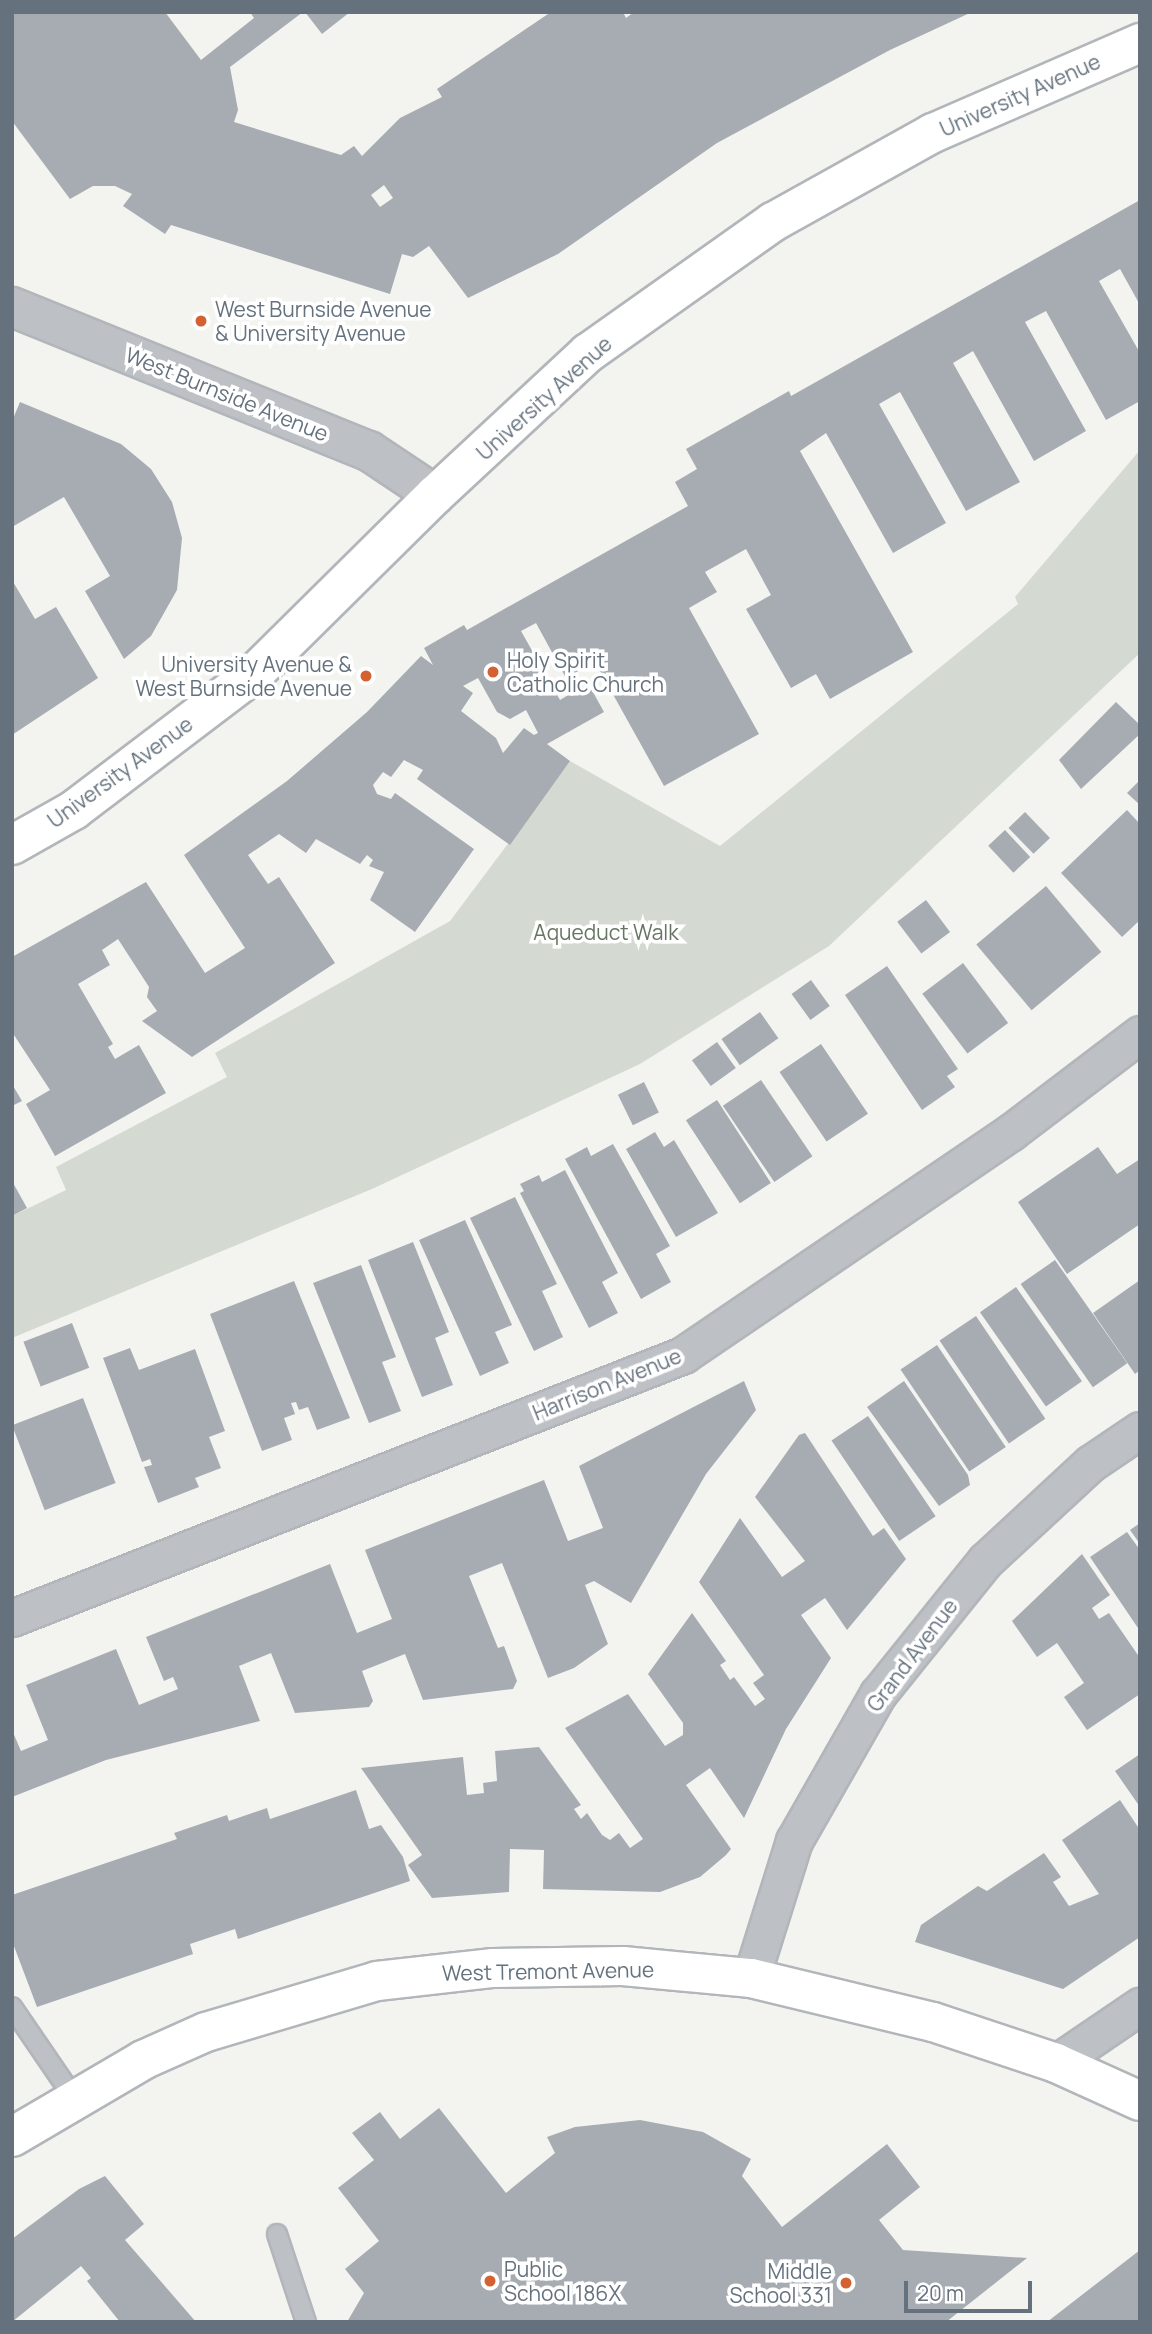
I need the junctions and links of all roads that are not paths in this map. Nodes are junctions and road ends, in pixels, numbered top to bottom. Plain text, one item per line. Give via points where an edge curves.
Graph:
1 (1140, 43) edge
2 (12, 307) edge
3 (435, 495) junction
4 (12, 845) edge
5 (1140, 1034) edge
6 (1140, 1430) edge
7 (12, 1618) edge
8 (751, 1978) junction
9 (1140, 2006) edge
10 (12, 2007) edge
11 (1056, 2063) junction
12 (74, 2098) junction
13 (1140, 2101) edge
14 (12, 2137) edge
15 (277, 2234) dead end
16 (306, 2322) edge

1 - 3 main road, University Avenue via 933,133 773,222 588,353
2 - 3 street, West Burnside Avenue via 369,451
3 - 4 main road, University Avenue via 257,671 74,810
5 - 7 street, Harrison Avenue via 1011,1132 683,1355
6 - 8 street, Grand Avenue via 1091,1463 985,1561 878,1694 794,1841
8 - 11 main road, West Tremont Avenue via 900,2013
8 - 12 main road, West Tremont Avenue via 609,1966 493,1968 377,1982 206,2032
9 - 11 street
10 - 12 lane
11 - 13 main road, West Tremont Avenue
12 - 14 main road, West Tremont Avenue
15 - 16 lane

